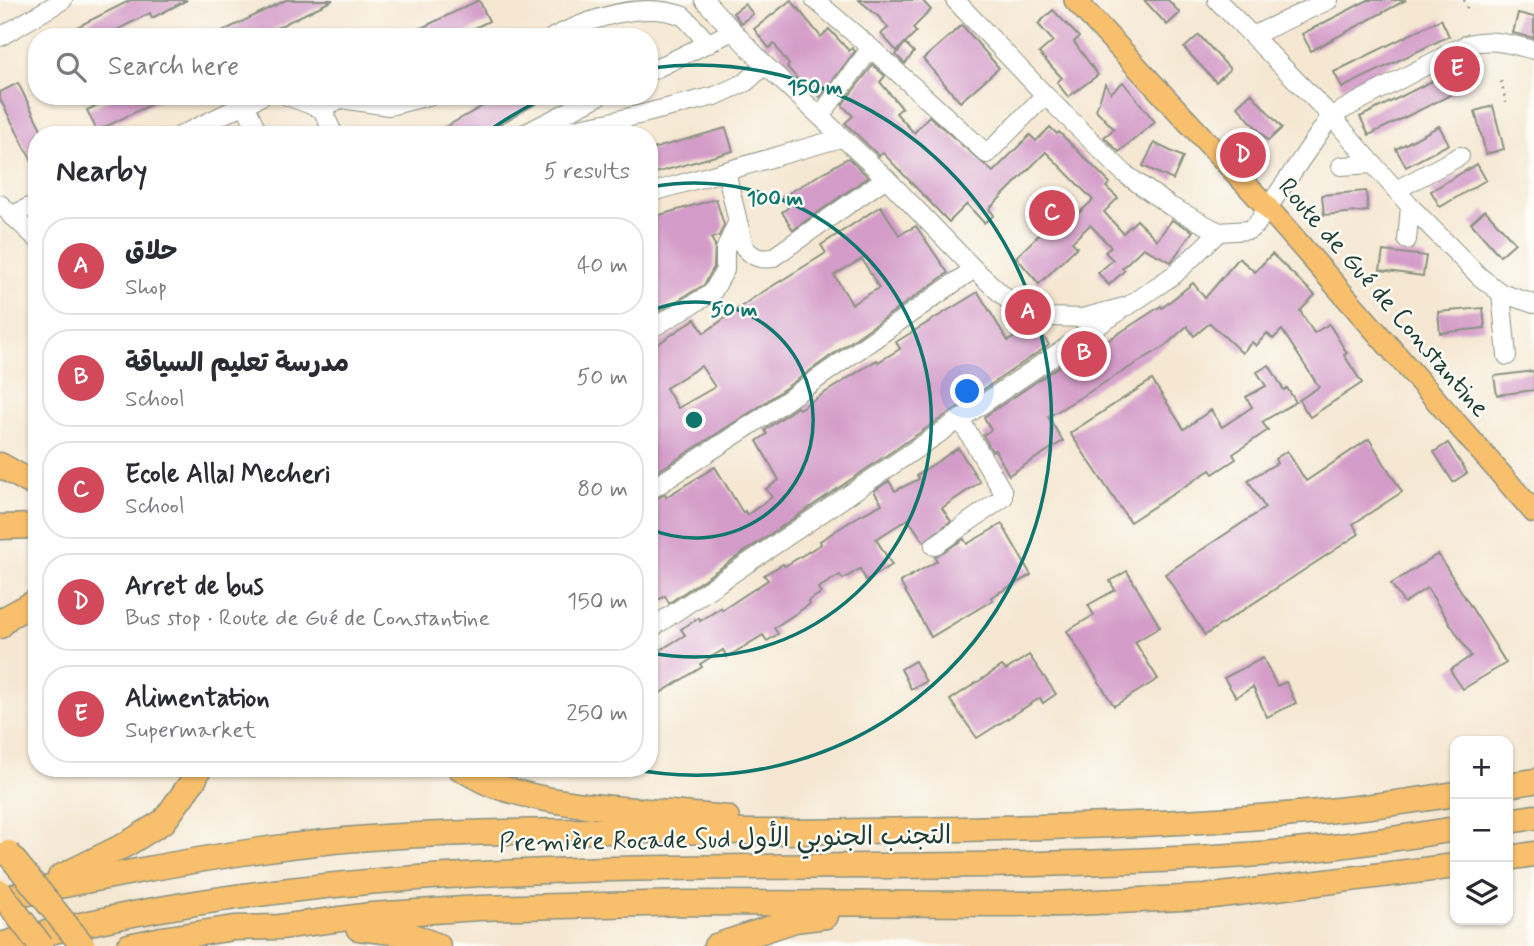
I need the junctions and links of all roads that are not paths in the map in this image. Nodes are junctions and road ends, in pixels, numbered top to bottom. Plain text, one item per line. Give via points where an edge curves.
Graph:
1 (63, 0) edge
2 (704, 0) edge
3 (815, 0) edge
4 (955, 0) edge
5 (1075, 0) edge
6 (1217, 0) edge
7 (1329, 0) edge
8 (572, 28) edge
9 (733, 31) junction
10 (1252, 36) junction
11 (0, 37) edge
12 (709, 44) junction
13 (871, 48) junction
14 (1534, 50) edge
15 (765, 65) junction
16 (658, 68) edge
17 (1045, 95) junction
18 (244, 105) edge
19 (255, 105) edge
20 (312, 105) edge
21 (330, 105) edge
22 (581, 105) edge
23 (322, 109) junction
24 (820, 116) junction
25 (1331, 117) junction
26 (200, 126) edge
27 (258, 126) edge
28 (330, 126) edge
29 (540, 126) edge
30 (589, 126) edge
31 (841, 138) junction
32 (1460, 156) dead end
33 (1373, 164) junction
34 (1341, 166) dead end
35 (726, 171) junction
36 (886, 178) junction
37 (658, 190) edge
38 (1396, 190) junction
39 (28, 205) edge
40 (1410, 206) junction
41 (1267, 207) junction
42 (5, 210) edge
43 (737, 223) junction
44 (28, 231) edge
45 (1219, 232) junction
46 (1407, 240) dead end
47 (974, 269) junction
48 (1501, 293) junction
49 (1534, 304) edge
50 (1128, 306) junction
51 (658, 325) edge
52 (1507, 356) dead end
53 (960, 419) junction
54 (0, 465) edge
55 (28, 481) edge
56 (658, 485) edge
57 (1534, 512) edge
58 (28, 526) edge
59 (0, 527) edge
60 (934, 546) dead end
61 (28, 606) edge
62 (658, 624) edge
63 (0, 626) edge
64 (195, 777) edge
65 (476, 777) edge
66 (1534, 781) edge
67 (1513, 784) edge
68 (1450, 795) edge
69 (1534, 817) edge
70 (1513, 820) edge
71 (1450, 830) edge
72 (846, 832) junction
73 (3, 845) edge
74 (1534, 854) edge
75 (1513, 857) edge
76 (1450, 867) edge
77 (33, 890) junction
78 (0, 892) edge
79 (0, 900) edge
80 (1067, 904) junction
81 (316, 923) junction
82 (0, 945) edge
83 (41, 946) edge
84 (83, 946) edge
85 (129, 946) edge
86 (438, 946) edge
87 (716, 946) edge

1 - 11 street
2 - 9 street
3 - 13 street
4 - 17 street
5 - 41 main road, Route de Gué de Constantine
6 - 10 street
7 - 10 street
8 - 12 street via 638,0 660,3 681,15
9 - 12 street
9 - 15 street
10 - 25 street
12 - 16 street
13 - 17 street via 987,154
13 - 24 street
14 - 25 street via 1479,40
15 - 24 street
15 - 30 street via 746,82 715,96
17 - 45 street via 1125,174
18 - 26 street
19 - 27 street
20 - 23 street
21 - 23 street
22 - 29 street
23 - 28 street
24 - 31 street
25 - 33 street
25 - 41 street
31 - 35 street
31 - 36 street
32 - 38 street
33 - 34 street
33 - 38 street
35 - 37 street
35 - 43 street
36 - 43 street via 772,258 752,256 744,247
36 - 47 street
38 - 40 street
39 - 42 street
40 - 46 street
40 - 48 street
41 - 45 street via 1249,230
41 - 57 main road, Route de Gué de Constantine
42 - 44 street
43 - 51 street via 725,250 725,270 712,293
45 - 50 street via 1175,274
47 - 50 street via 1009,301 1049,317 1082,318
47 - 56 street
48 - 49 street
48 - 52 street
50 - 53 street
53 - 60 street via 1003,498
53 - 62 street
54 - 55 highway
58 - 59 highway
61 - 63 highway
64 - 77 highway via 164,821
65 - 72 highway via 569,805
66 - 67 highway
68 - 72 highway, Première Rocade Sud التجنب الجنوبي الأول via 1201,821
69 - 70 highway
71 - 82 highway, Première Rocade Sud التجنب الجنوبي الأول via 1276,853 1144,861 704,867 346,884 186,905
72 - 77 highway, Première Rocade Sud التجنب الجنوبي الأول via 383,837 211,857
73 - 84 highway, bridge
74 - 75 highway
76 - 80 highway via 1205,897
77 - 79 highway, Première Rocade Sud التجنب الجنوبي الأول
78 - 83 highway, bridge
80 - 81 highway via 492,907
80 - 87 highway via 795,920
81 - 85 highway via 234,928
81 - 86 highway via 408,934

